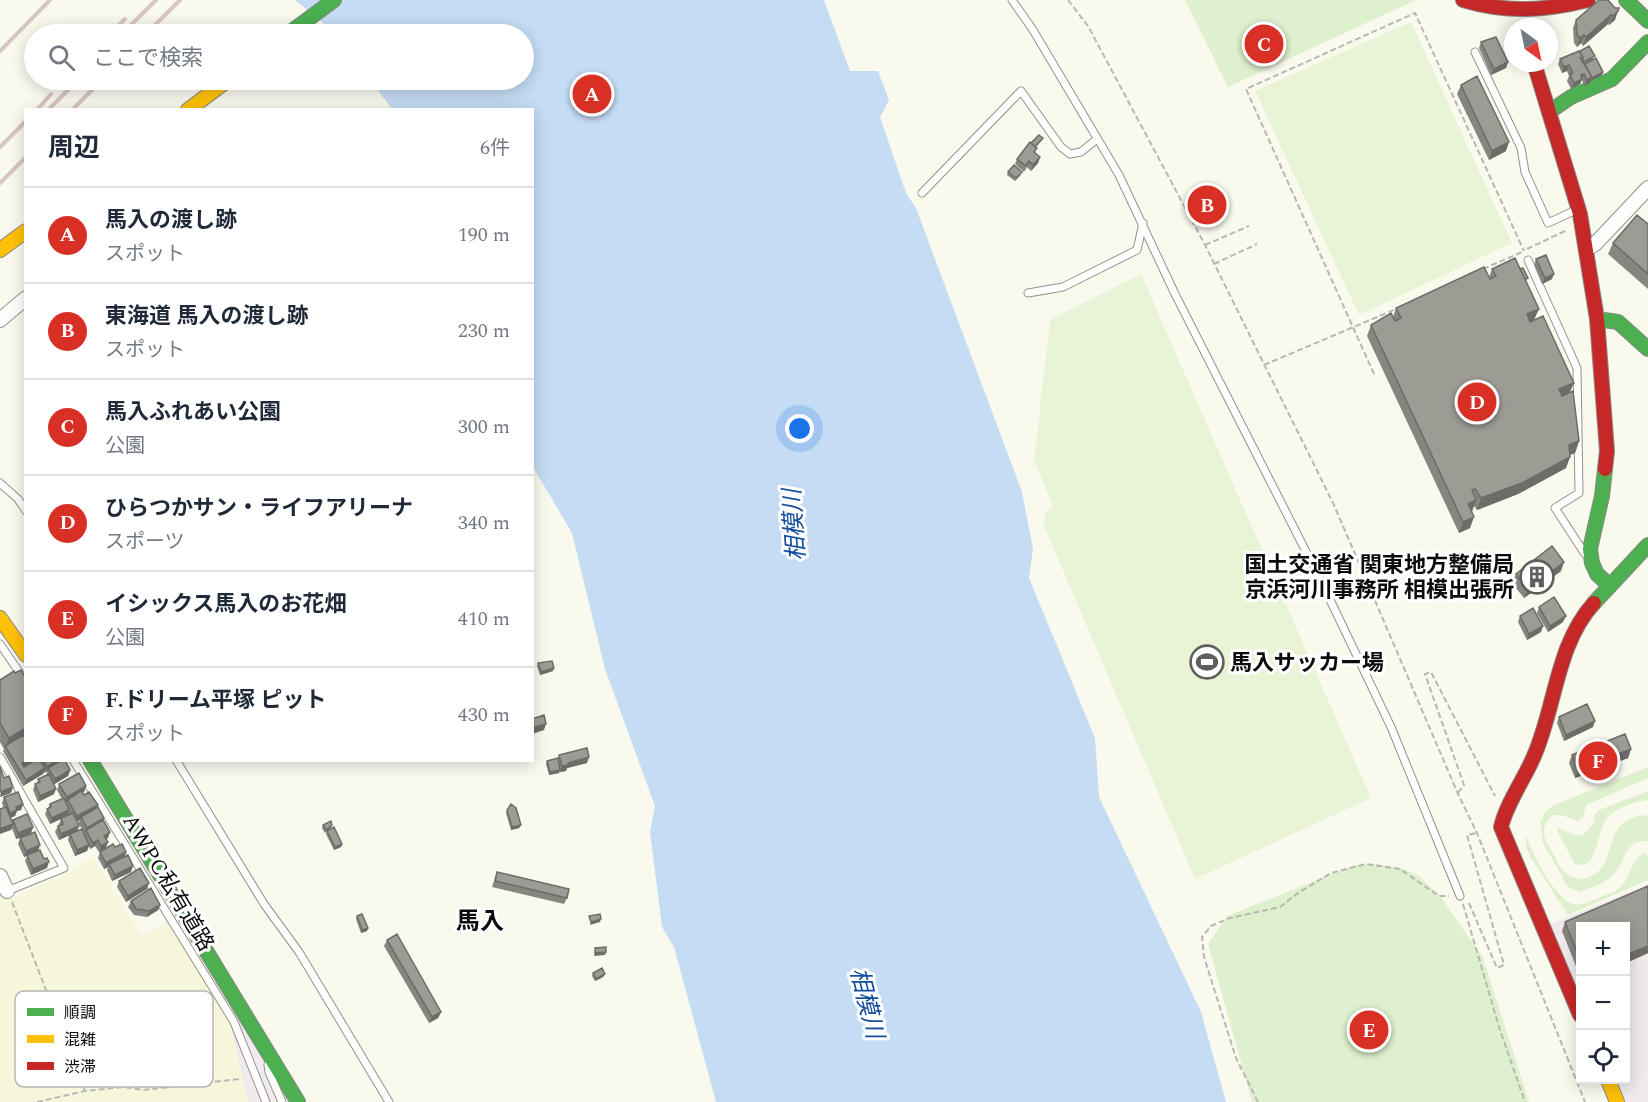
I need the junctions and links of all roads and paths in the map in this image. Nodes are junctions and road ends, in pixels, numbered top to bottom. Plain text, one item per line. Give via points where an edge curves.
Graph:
1 (334, 0) edge
2 (1012, 0) edge
3 (1068, 0) edge
4 (1463, 0) edge
5 (1588, 0) edge
6 (1626, 0) edge
7 (1648, 21) edge
8 (302, 24) edge
9 (1648, 42) edge
10 (1475, 52) dead end
11 (1537, 72) edge
12 (215, 90) edge
13 (191, 108) edge
14 (1549, 112) junction
15 (1097, 139) junction
16 (1648, 188) edge
17 (922, 193) dead end
18 (1578, 209) junction
19 (1143, 223) junction
20 (1582, 224) junction
21 (1249, 226) dead end
22 (24, 232) edge
23 (1257, 244) dead end
24 (1205, 245) junction
25 (1587, 249) junction
26 (0, 250) edge
27 (1524, 251) junction
28 (1528, 260) joint
29 (1214, 264) junction
30 (1481, 270) edge
31 (1028, 294) dead end
32 (24, 300) edge
33 (1396, 309) edge
34 (1597, 318) junction
35 (0, 319) edge
36 (1353, 328) junction
37 (1648, 349) edge
38 (1264, 365) junction
39 (1374, 374) dead end
40 (0, 483) edge
41 (24, 508) edge
42 (1648, 545) edge
43 (1592, 563) junction
44 (1610, 586) junction
45 (0, 618) edge
46 (0, 644) edge
47 (24, 652) edge
48 (24, 679) edge
49 (0, 757) edge
50 (75, 762) edge
51 (91, 762) edge
52 (177, 762) edge
53 (1458, 794) junction
54 (1504, 815) junction
55 (1476, 833) junction
56 (0, 876) edge
57 (7, 891) junction
58 (1461, 896) junction
59 (46, 991) edge
60 (1576, 1003) edge
61 (268, 1053) junction
62 (239, 1079) dead end
63 (213, 1082) edge
64 (1610, 1084) edge
65 (83, 1087) edge
66 (123, 1087) edge
67 (123, 1087) edge
68 (169, 1087) edge
69 (85, 1091) junction
70 (37, 1102) edge
71 (266, 1102) edge
72 (282, 1102) edge
73 (298, 1102) edge
74 (389, 1102) edge
75 (1258, 1102) edge
76 (1525, 1102) edge
77 (1585, 1102) edge
78 (1617, 1102) edge

1 - 8 main road
2 - 15 lane
3 - 24 path via 1088,26
4 - 5 main road via 1524,17
6 - 7 main road
9 - 14 main road via 1612,79
10 - 18 lane via 1521,148 1526,172 1548,223
11 - 14 main road
12 - 13 main road
14 - 18 main road
15 - 17 lane via 1071,154 1061,147 1021,91
15 - 19 lane
16 - 25 street
18 - 20 main road
19 - 31 lane via 1137,250 1063,287
19 - 58 lane via 1174,294 1391,727
20 - 25 main road
20 - 27 path
21 - 24 path
22 - 26 main road
23 - 29 path
24 - 29 path
25 - 34 main road
27 - 28 path
27 - 30 path
27 - 36 path via 1415,13 1246,89
28 - 43 lane via 1577,368 1580,493 1555,508
29 - 38 path
32 - 35 street
33 - 36 path
34 - 37 main road via 1618,322
34 - 43 main road via 1607,451 1590,549
36 - 38 path
36 - 39 path
38 - 53 path via 1334,505
40 - 41 lane
42 - 44 main road
43 - 44 main road
44 - 54 main road via 1588,610 1568,645 1535,755
45 - 47 main road
46 - 48 lane
49 - 57 lane via 64,868
50 - 71 lane, AWPC私有道路 via 234,1022
51 - 61 main road
52 - 74 lane
53 - 54 path via 1464,785 1425,674 1431,672
53 - 55 path
54 - 60 main road via 1501,827
55 - 58 path via 1467,835 1504,965 1497,968
55 - 77 path
56 - 57 street
57 - 59 path
58 - 75 path via 1439,896 1400,869 1366,864 1331,873 1280,907 1211,926 1202,937 1204,957 1236,1058
58 - 76 path
61 - 72 lane via 269,1072
61 - 73 main road
62 - 63 path
64 - 78 main road
65 - 69 path
66 - 68 path
67 - 69 path
69 - 70 path

